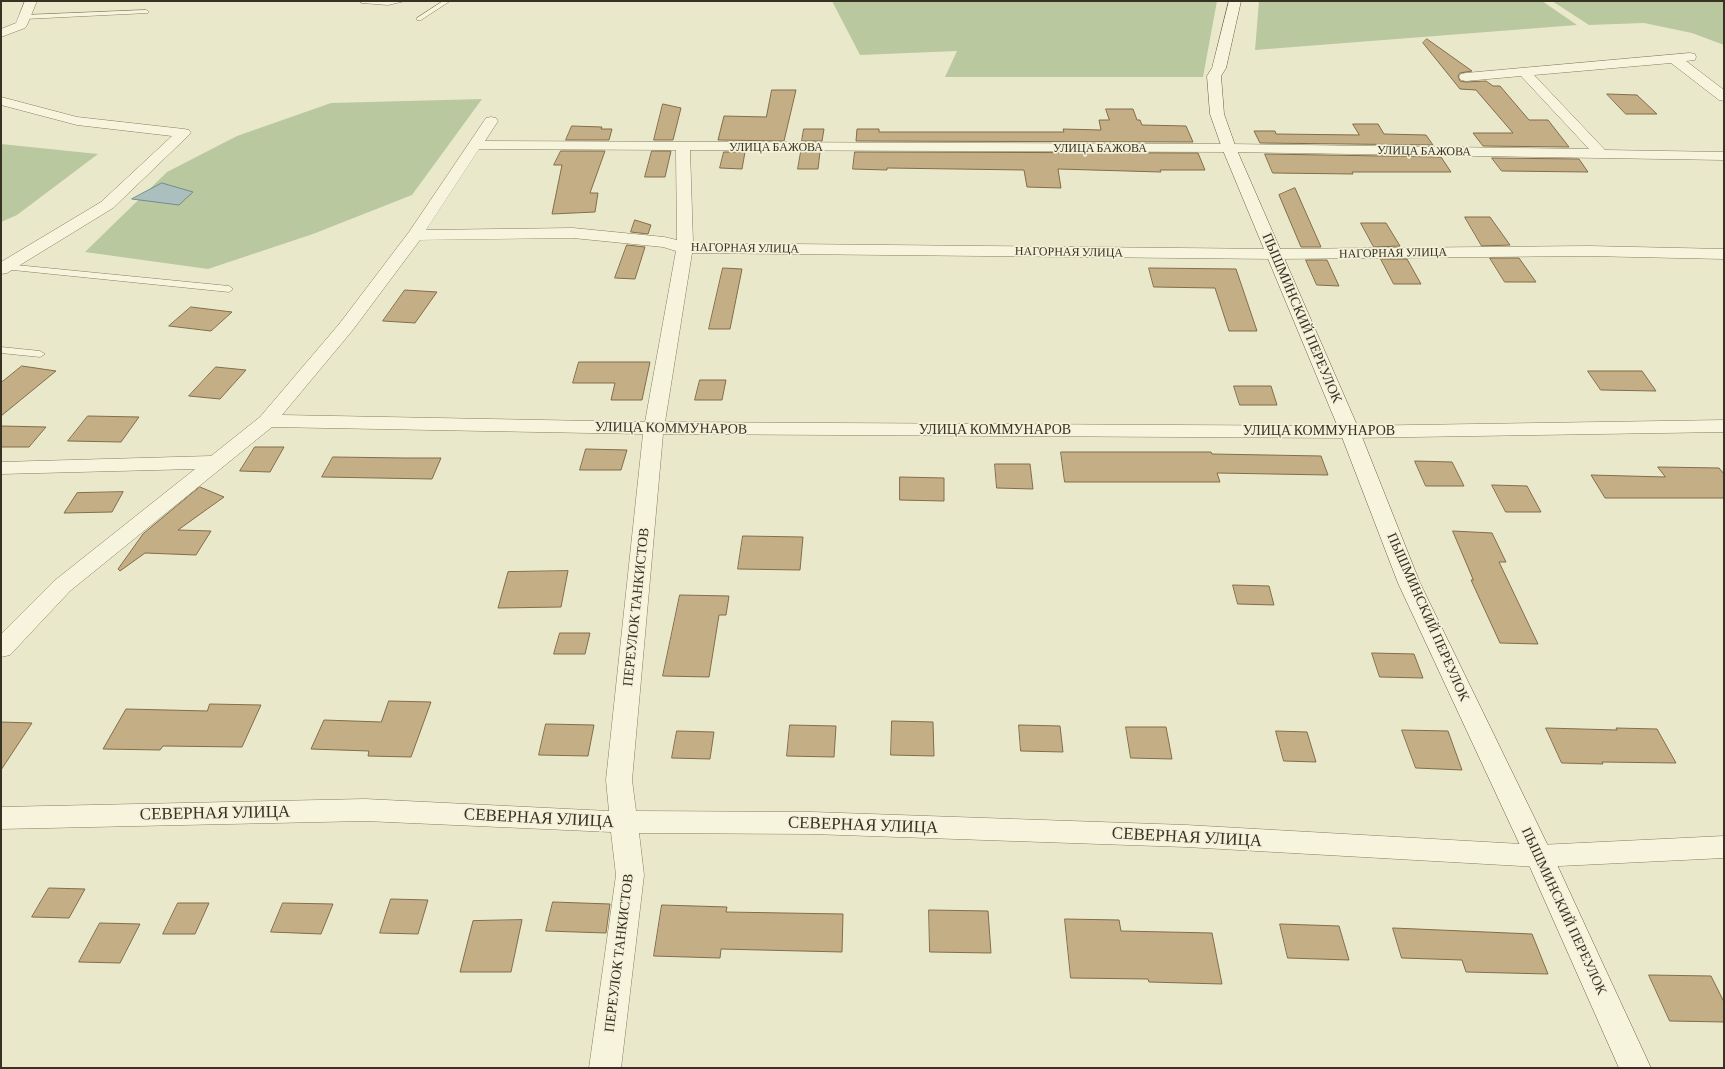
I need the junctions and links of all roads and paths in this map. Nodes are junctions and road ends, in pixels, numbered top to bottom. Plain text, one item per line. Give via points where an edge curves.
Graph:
1 (31, 1) edge
2 (362, 1) edge
3 (402, 1) edge
4 (447, 1) edge
5 (1235, 1) edge
6 (146, 12) dead end
7 (25, 17) junction
8 (419, 19) dead end
9 (1, 33) edge
10 (1690, 57) dead end
11 (1675, 59) junction
12 (1524, 72) junction
13 (1466, 77) dead end
14 (1724, 97) edge
15 (1, 101) edge
16 (491, 121) dead end
17 (476, 145) junction
18 (683, 147) junction
19 (1229, 148) junction
20 (1601, 154) junction
21 (1724, 156) edge
22 (415, 235) junction
23 (685, 248) junction
24 (1276, 254) junction
25 (1724, 254) edge
26 (3, 268) edge
27 (229, 289) dead end
28 (1, 350) edge
29 (40, 354) dead end
30 (267, 421) junction
31 (1724, 426) edge
32 (654, 428) junction
33 (1350, 432) junction
34 (214, 462) junction
35 (1, 468) edge
36 (1, 649) edge
37 (1, 818) edge
38 (624, 822) junction
39 (1724, 847) edge
40 (1539, 856) junction
41 (605, 1068) edge
42 (1635, 1068) edge

1 - 7 street
2 - 3 lane
4 - 8 lane
5 - 19 street, ПЫШМИНСКИЙ ПЕРЕУЛОК via 1219,68 1214,76 1217,114
6 - 7 lane
7 - 9 street via 22,24
10 - 11 street
11 - 12 street
11 - 14 street
12 - 13 street
12 - 20 street
15 - 26 street via 77,121 184,133 106,205
16 - 17 street
17 - 18 street, УЛИЦА БАЖОВА
17 - 22 street
18 - 19 street, УЛИЦА БАЖОВА
18 - 23 street, ПЕРЕУЛОК ТАНКИСТОВ
19 - 20 street, УЛИЦА БАЖОВА
19 - 24 street, ПЫШМИНСКИЙ ПЕРЕУЛОК
20 - 21 street, УЛИЦА БАЖОВА
22 - 23 street, НАГОРНАЯ УЛИЦА via 573,233 664,242
22 - 30 street via 346,327
23 - 24 street, НАГОРНАЯ УЛИЦА
23 - 32 street, ПЕРЕУЛОК ТАНКИСТОВ
24 - 25 street, НАГОРНАЯ УЛИЦА via 1588,250
24 - 33 street, ПЫШМИНСКИЙ ПЕРЕУЛОК
26 - 27 lane
28 - 29 lane
30 - 32 street, УЛИЦА КОММУНАРОВ
30 - 34 street
31 - 33 street, УЛИЦА КОММУНАРОВ
32 - 33 street, УЛИЦА КОММУНАРОВ
32 - 38 street, ПЕРЕУЛОК ТАНКИСТОВ via 619,780
33 - 40 street, ПЫШМИНСКИЙ ПЕРЕУЛОК via 1409,583
34 - 35 street
34 - 36 street via 62,586
37 - 38 street, СЕВЕРНАЯ УЛИЦА via 364,810
38 - 40 street, СЕВЕРНАЯ УЛИЦА via 812,823 1162,835
38 - 41 street, ПЕРЕУЛОК ТАНКИСТОВ via 630,875
39 - 40 street, СЕВЕРНАЯ УЛИЦА
40 - 42 street, ПЫШМИНСКИЙ ПЕРЕУЛОК

